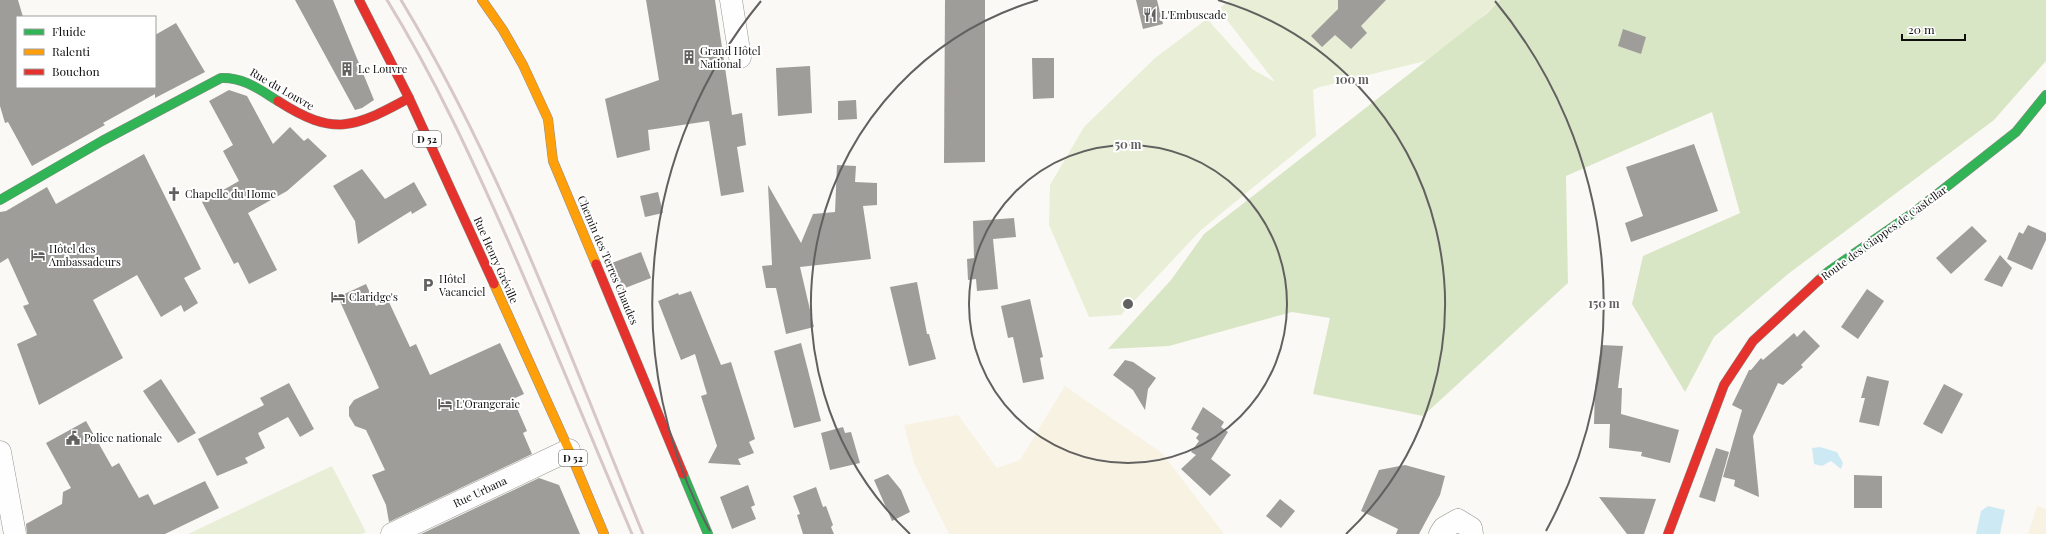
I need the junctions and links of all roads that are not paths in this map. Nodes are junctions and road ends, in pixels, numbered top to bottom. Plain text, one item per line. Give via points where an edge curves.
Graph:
1 (359, 0) edge
2 (482, 0) edge
3 (731, 0) edge
4 (740, 57) dead end
5 (2046, 95) edge
6 (409, 98) junction
7 (0, 200) edge
8 (569, 450) junction
9 (0, 452) edge
10 (5, 513) edge
11 (15, 534) edge
12 (392, 534) edge
13 (604, 534) edge
14 (708, 534) edge
15 (1440, 534) edge
16 (1472, 534) edge
17 (1668, 534) edge

1 - 6 street, Rue Henry Gréville / D 52
2 - 14 street, Chemin des Terres Chaudes via 523,65 548,119 553,161
3 - 4 street
5 - 17 street, Route des Ciappes de Castellar via 2016,132 1917,210 1829,271 1753,341 1724,385
6 - 7 street, Rue du Louvre via 358,124 343,128 326,126 303,117 235,76 220,78 102,141
6 - 8 street, Rue Henry Gréville / D 52
8 - 12 street, Rue Urbana
8 - 13 street, Rue Henry Gréville / D 52
9 - 10 street
10 - 11 street
15 - 16 street via 1444,528 1458,520 1471,528

